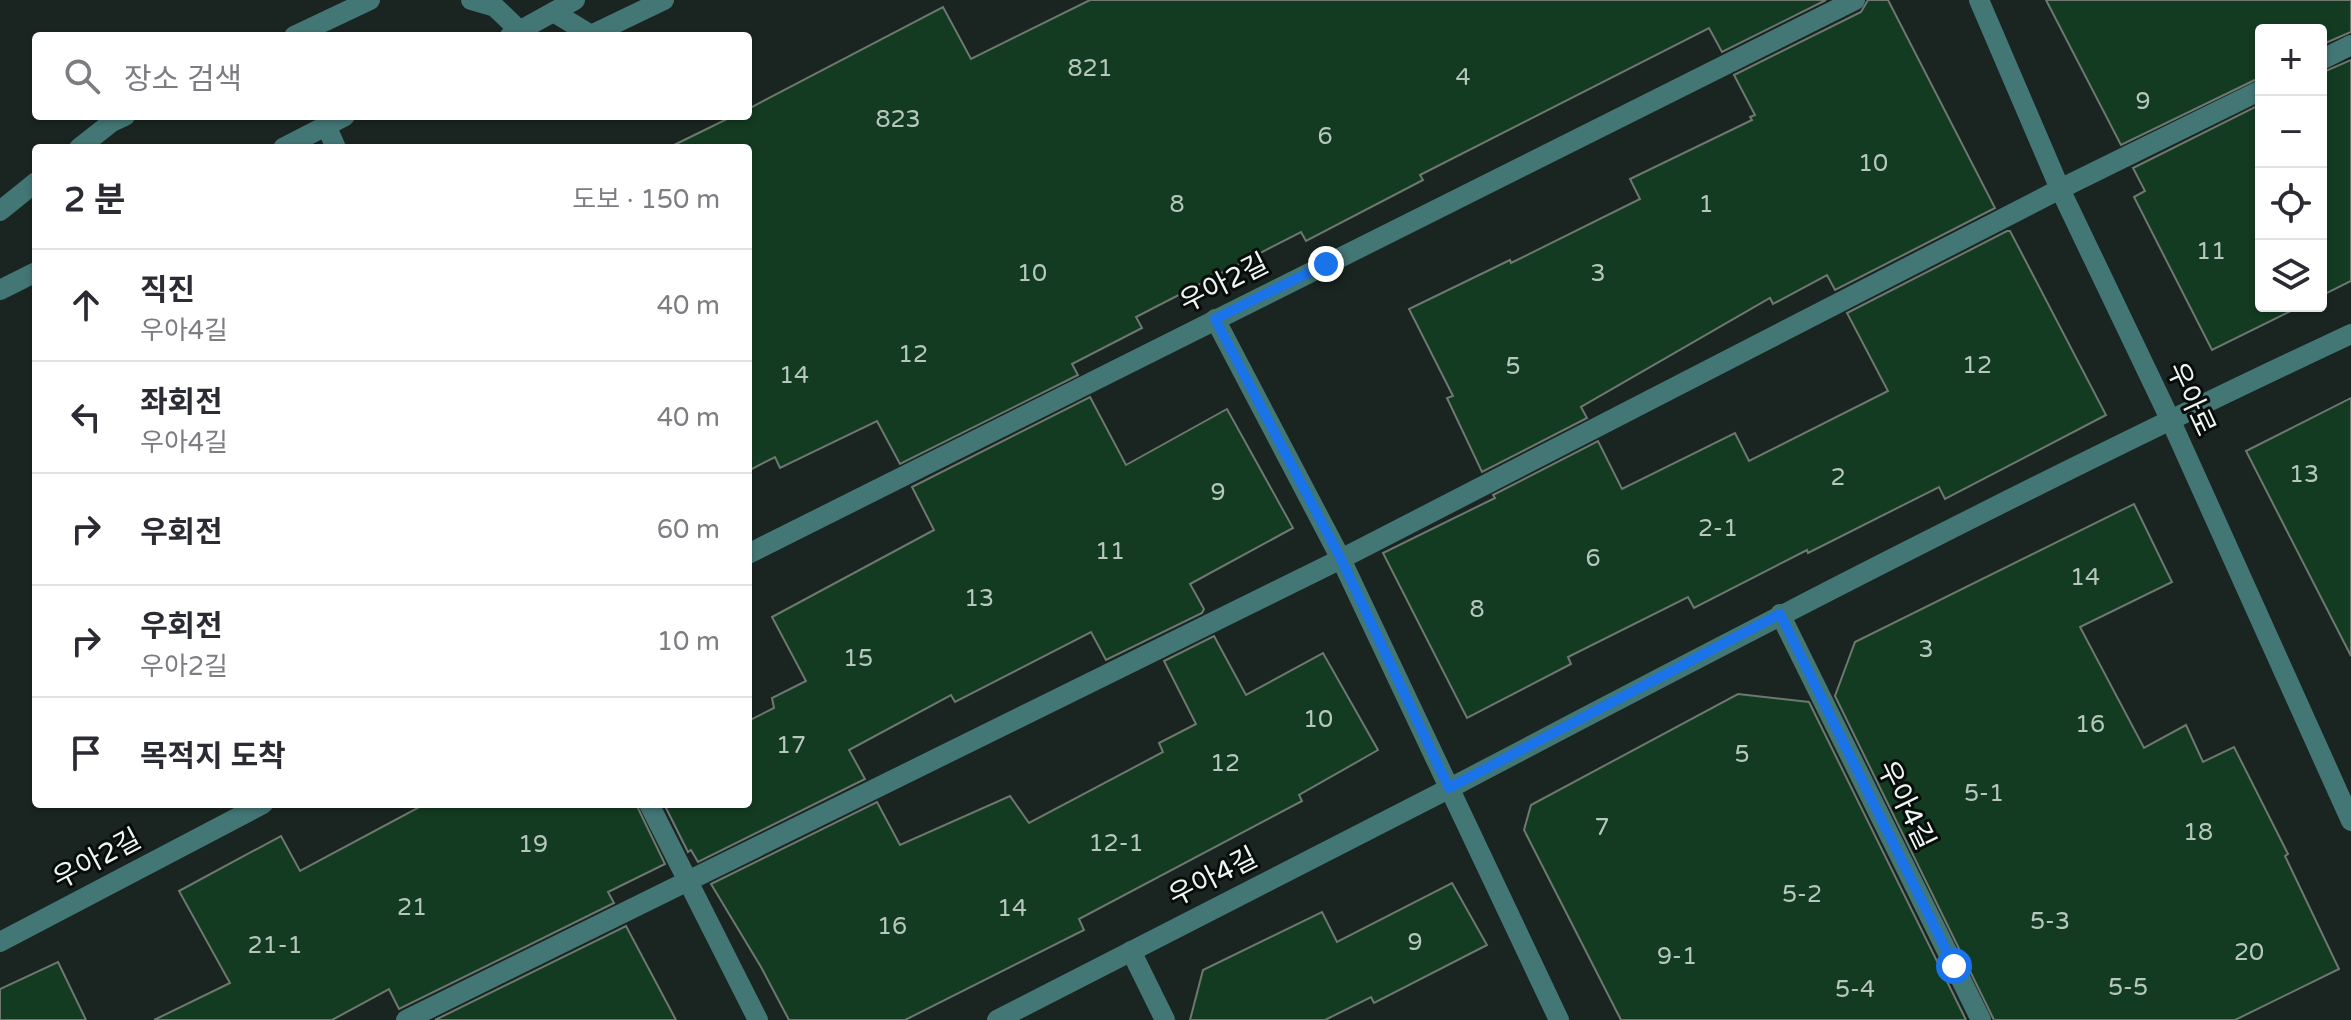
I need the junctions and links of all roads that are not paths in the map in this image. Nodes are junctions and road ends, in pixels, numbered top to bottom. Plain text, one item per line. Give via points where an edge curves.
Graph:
1 (370, 0) edge
2 (471, 0) edge
3 (575, 0) edge
4 (664, 0) edge
5 (1855, 0) edge
6 (1979, 0) edge
7 (555, 13) junction
8 (302, 32) edge
9 (514, 32) edge
10 (519, 32) edge
11 (586, 32) edge
12 (597, 32) edge
13 (2351, 45) edge
14 (2327, 57) edge
15 (2255, 93) edge
16 (116, 120) edge
17 (337, 120) edge
18 (326, 125) junction
19 (84, 144) edge
20 (290, 144) edge
21 (334, 144) edge
22 (32, 185) edge
23 (2060, 189) junction
24 (0, 211) edge
25 (32, 274) edge
26 (0, 290) edge
27 (1215, 319) junction
28 (2351, 334) edge
29 (2170, 419) junction
30 (752, 552) edge
31 (1341, 559) junction
32 (1780, 614) junction
33 (1449, 788) junction
34 (255, 808) edge
35 (651, 808) edge
36 (2351, 821) edge
37 (690, 881) junction
38 (0, 942) edge
39 (1131, 951) junction
40 (406, 1020) edge
41 (758, 1020) edge
42 (997, 1020) edge
43 (1165, 1020) edge
44 (1559, 1020) edge
45 (1981, 1020) edge

1 - 8 street
2 - 9 street via 495,7
3 - 7 street
4 - 12 street
5 - 27 street, 우아2길
6 - 23 street, 우아로
7 - 10 street
7 - 11 street
13 - 14 street
15 - 23 street
16 - 19 street
17 - 18 street
18 - 20 street
18 - 21 street
22 - 24 street
23 - 29 street, 우아로
23 - 31 street
25 - 26 street
27 - 30 street, 우아2길
27 - 31 street
28 - 29 street, 우아4길
29 - 32 street, 우아4길
29 - 36 street, 우아로
31 - 33 street
31 - 37 street
32 - 33 street, 우아4길
32 - 45 street, 우아4길
33 - 39 street, 우아4길
33 - 44 street
34 - 38 street, 우아2길
35 - 37 street
37 - 40 street
37 - 41 street
39 - 42 street, 우아4길
39 - 43 street

